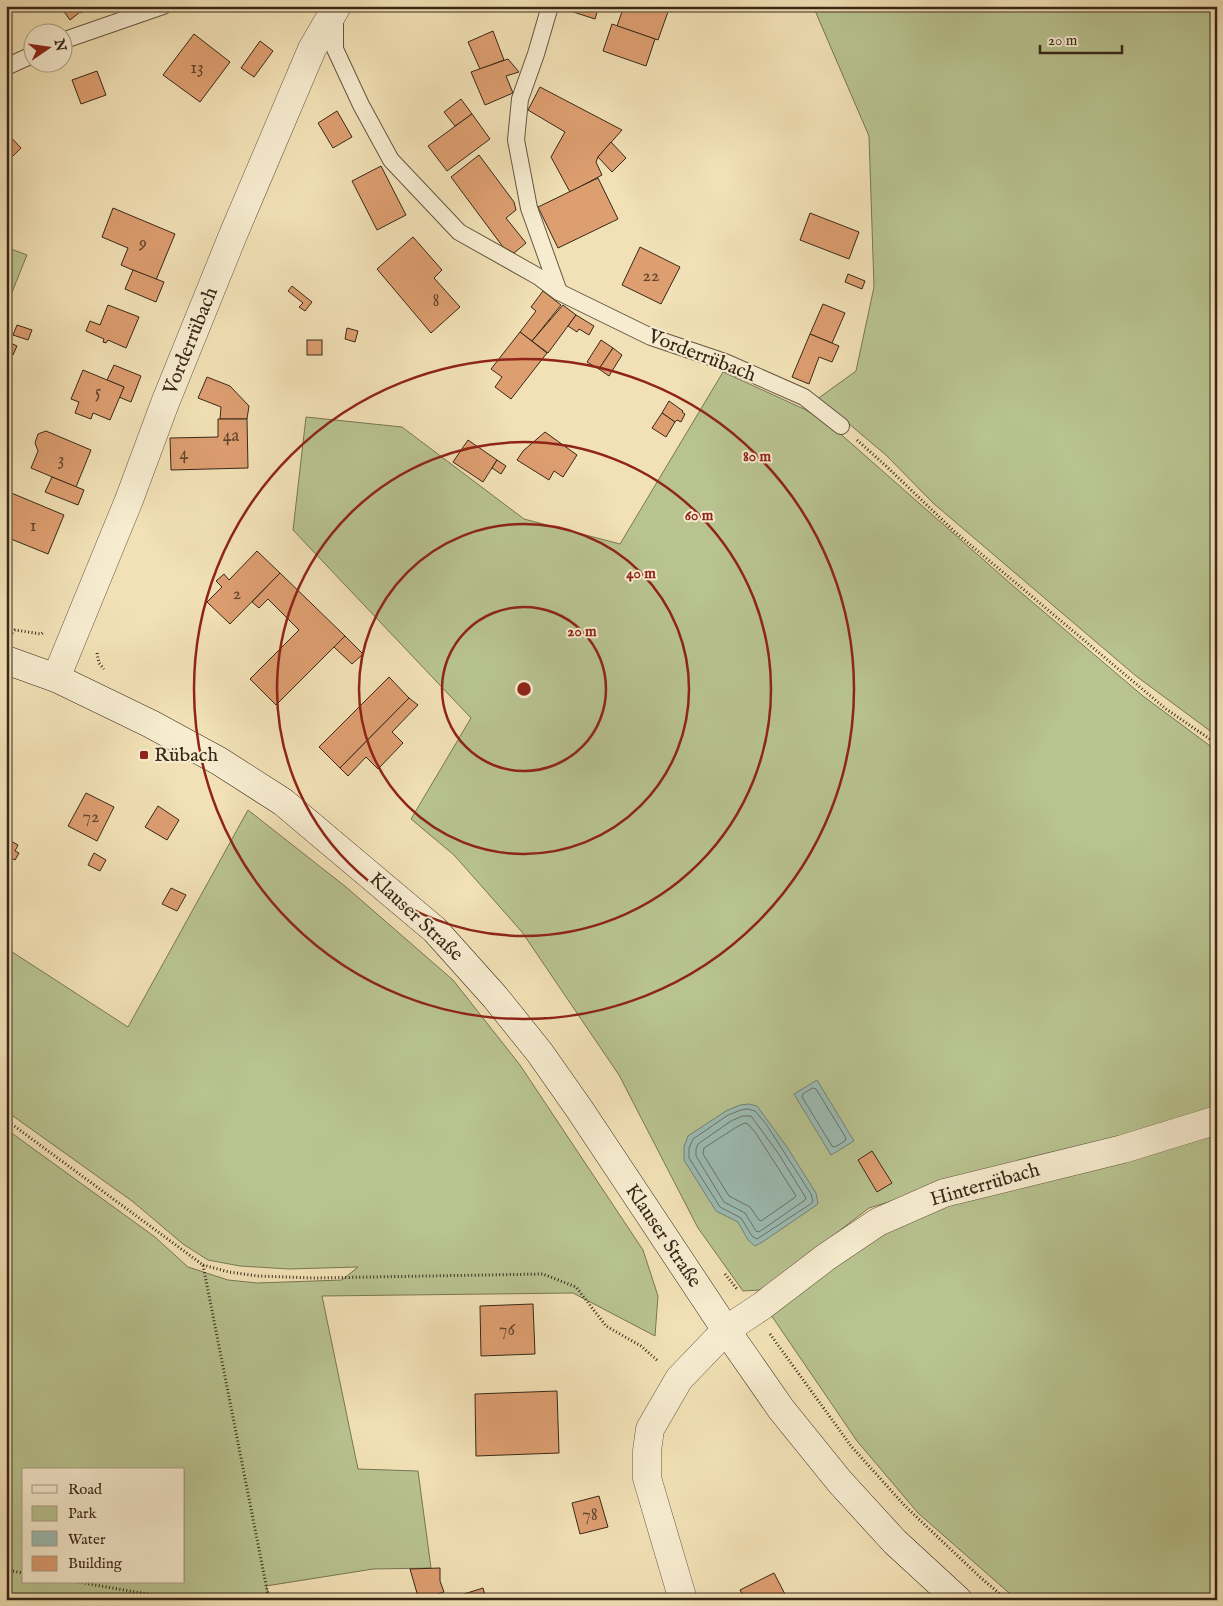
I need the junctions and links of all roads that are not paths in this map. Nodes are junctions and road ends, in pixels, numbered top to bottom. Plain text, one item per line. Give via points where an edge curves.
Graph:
1 (163, 6) edge
2 (550, 6) edge
3 (335, 7) edge
4 (72, 38) edge
5 (22, 60) edge
6 (6, 67) edge
7 (559, 292) junction
8 (841, 426) road end
9 (6, 660) edge
10 (56, 678) junction
11 (1217, 1120) edge
12 (726, 1330) junction
13 (682, 1600) edge
14 (958, 1600) edge

1 - 4 lane
2 - 7 lane via 520,99 516,140 529,208
3 - 7 lane, Vorderrübach via 335,49 391,160 460,232
3 - 10 street, Vorderrübach via 312,49 233,235
5 - 6 lane
7 - 8 lane, Vorderrübach via 651,337 725,362 804,397
9 - 10 street, Klauser Straße
10 - 12 street, Klauser Straße via 211,756 283,802 435,930 540,1053
11 - 12 street, Hinterrübach via 1123,1149 944,1193 878,1222
12 - 13 street via 679,1379 650,1429 647,1478
12 - 14 street, Klauser Straße via 781,1409 840,1482 895,1542

